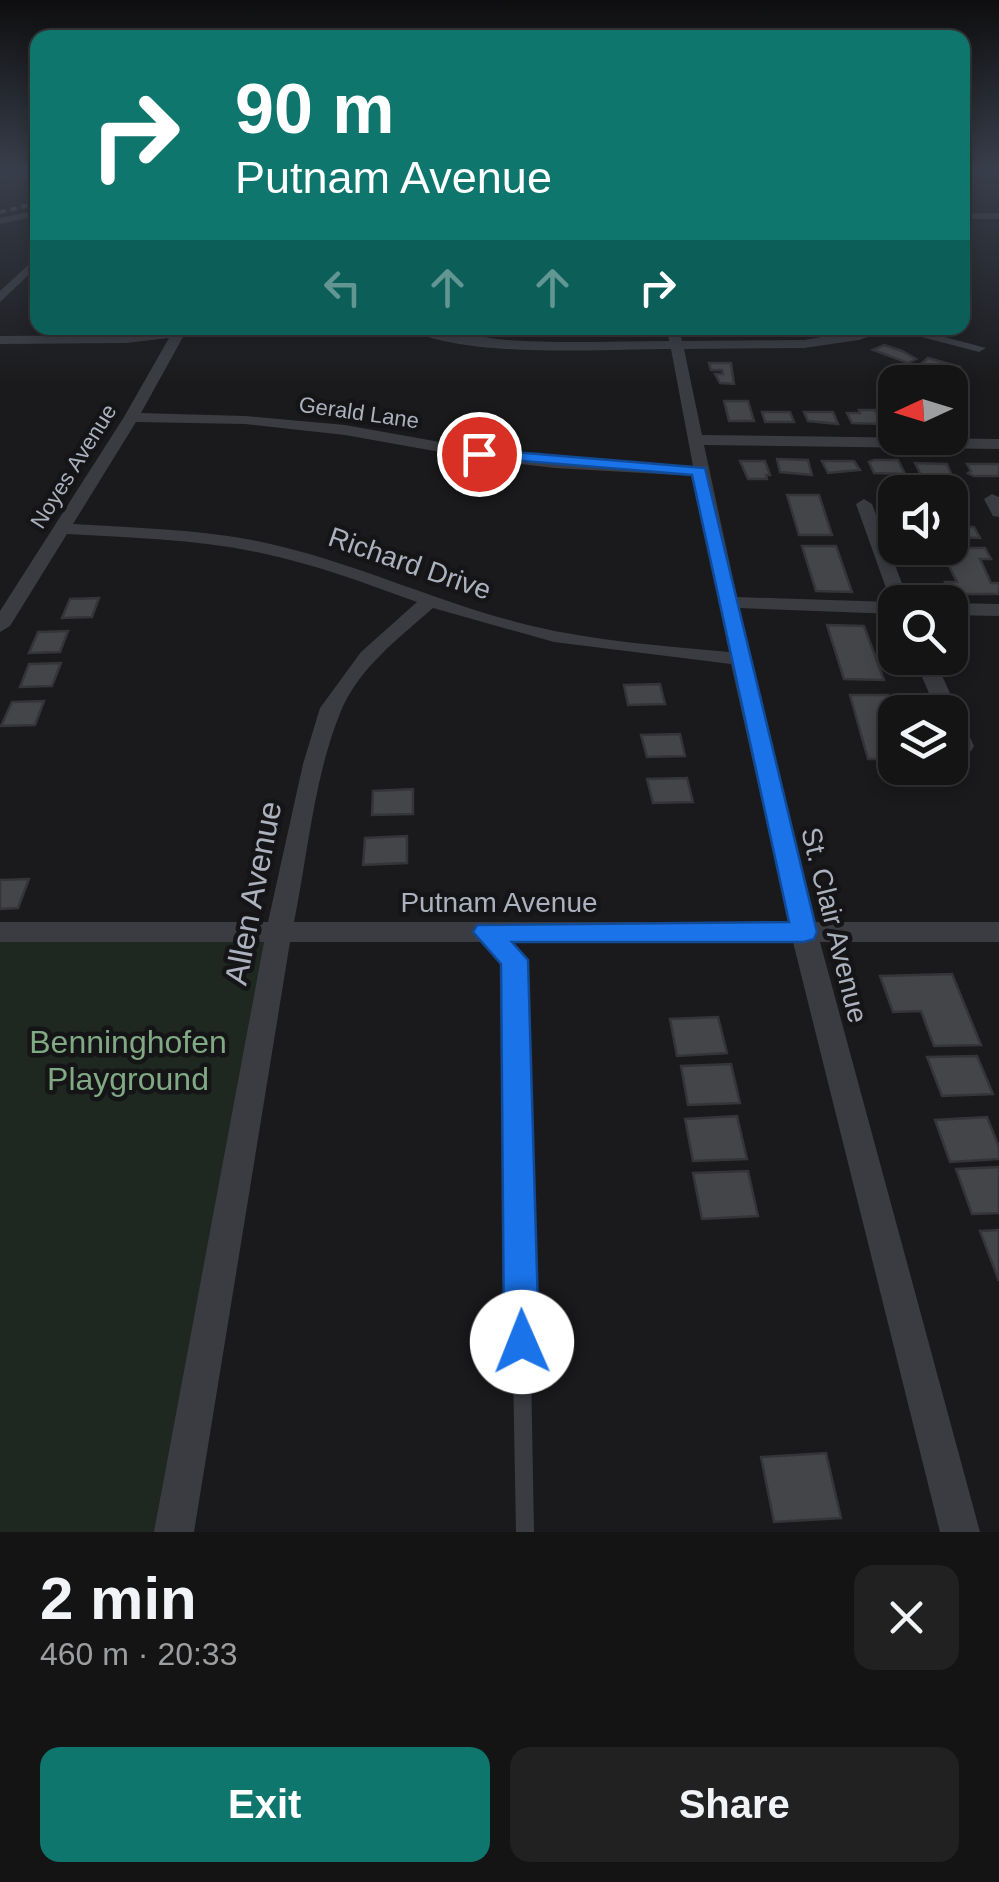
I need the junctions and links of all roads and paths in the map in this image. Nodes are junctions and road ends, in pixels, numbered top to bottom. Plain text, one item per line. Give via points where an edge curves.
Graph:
1 (30, 267) edge
2 (0, 298) edge
3 (112, 335) edge
4 (177, 335) edge
5 (446, 335) edge
6 (863, 335) edge
7 (925, 335) edge
8 (675, 336) edge
9 (0, 340) edge
10 (978, 348) dead end
11 (131, 417) junction
12 (698, 440) junction
13 (999, 444) edge
14 (699, 471) junction
15 (864, 504) dead end
16 (61, 528) junction
17 (890, 585) edge
18 (429, 601) junction
19 (730, 602) junction
20 (878, 605) edge
21 (968, 609) edge
22 (999, 610) edge
23 (0, 626) edge
24 (740, 658) junction
25 (0, 932) edge
26 (280, 932) junction
27 (486, 932) junction
28 (804, 932) junction
29 (999, 932) edge
30 (174, 1532) edge
31 (525, 1532) edge
32 (960, 1532) edge

1 - 2 street
3 - 9 street
4 - 11 street, Noyes Avenue
5 - 8 street via 530,344
6 - 8 street via 802,346
7 - 10 street
8 - 12 street, St. Clair Avenue
11 - 14 street, Gerald Lane via 245,420 536,460
11 - 16 street, Noyes Avenue
12 - 13 street
12 - 14 street, St. Clair Avenue
14 - 19 street, St. Clair Avenue
15 - 17 street
16 - 18 street, Richard Drive via 256,546 332,564
16 - 23 street, Noyes Avenue
18 - 24 street, Richard Drive via 529,631
18 - 26 street, Allen Avenue via 368,656 331,708
19 - 20 street
19 - 24 street, St. Clair Avenue
21 - 22 street
24 - 28 street, St. Clair Avenue
25 - 26 street, Putnam Avenue
26 - 27 street, Putnam Avenue
26 - 30 street, Allen Avenue
27 - 28 street, Putnam Avenue
27 - 31 lane via 514,960
28 - 29 street, Putnam Avenue
28 - 32 street, St. Clair Avenue

